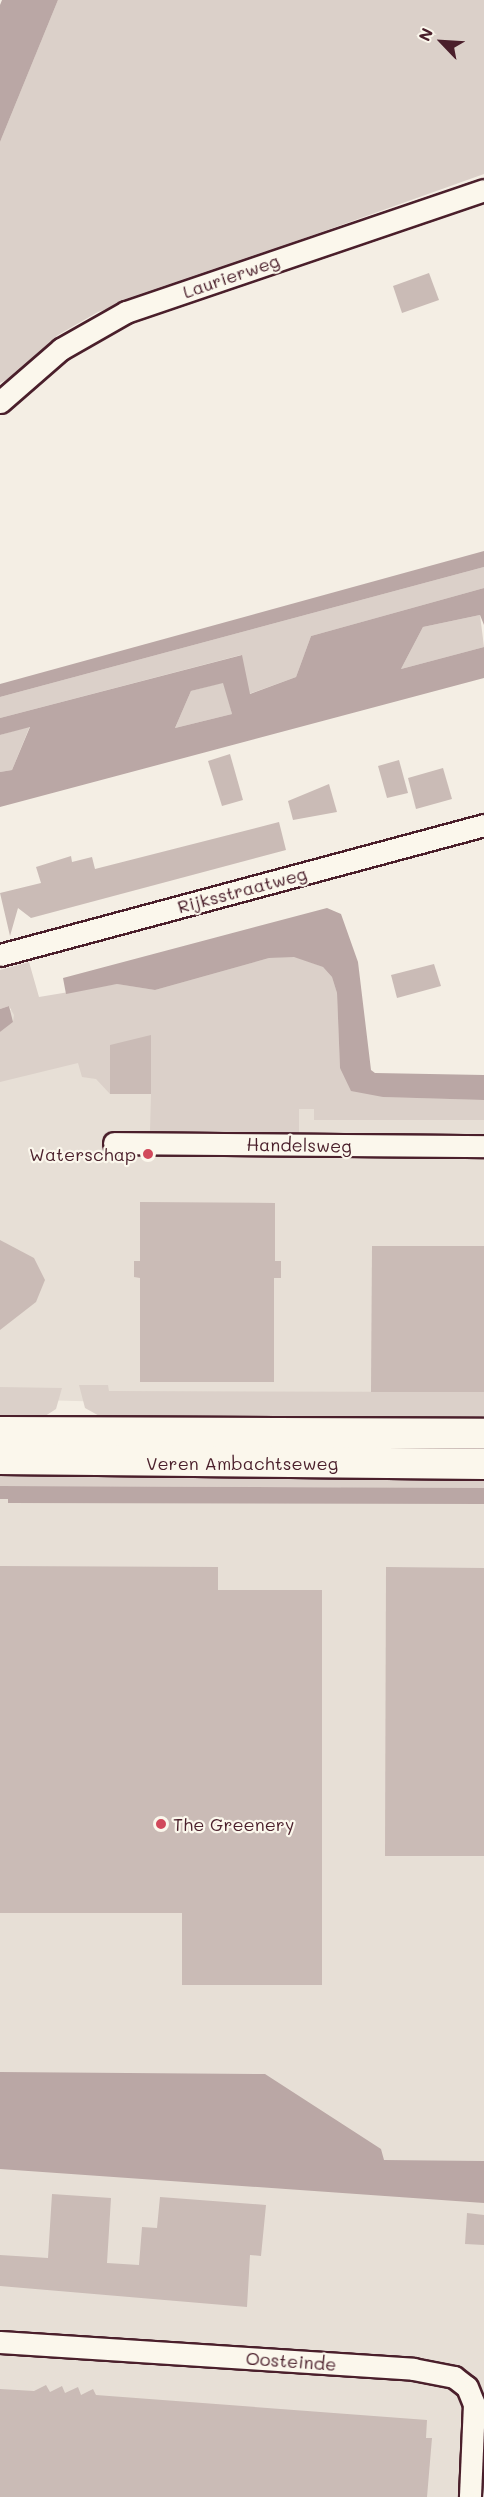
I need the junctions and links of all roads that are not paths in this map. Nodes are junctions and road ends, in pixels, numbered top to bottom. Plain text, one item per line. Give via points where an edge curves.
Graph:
1 (484, 190) edge
2 (0, 402) edge
3 (484, 825) edge
4 (0, 955) edge
5 (114, 1143) dead end
6 (484, 1146) edge
7 (0, 1432) edge
8 (484, 1434) edge
9 (0, 1459) edge
10 (484, 1464) edge
11 (0, 2342) edge
12 (470, 2497) edge

1 - 2 street, Laurierweg via 126,312 61,349
3 - 4 street, Rijksstraatweg
5 - 6 street, Handelsweg
7 - 8 main road, Veren Ambachtseweg
9 - 10 main road, Veren Ambachtseweg
11 - 12 street, Oosteinde via 435,2371 454,2377 467,2387 474,2404

